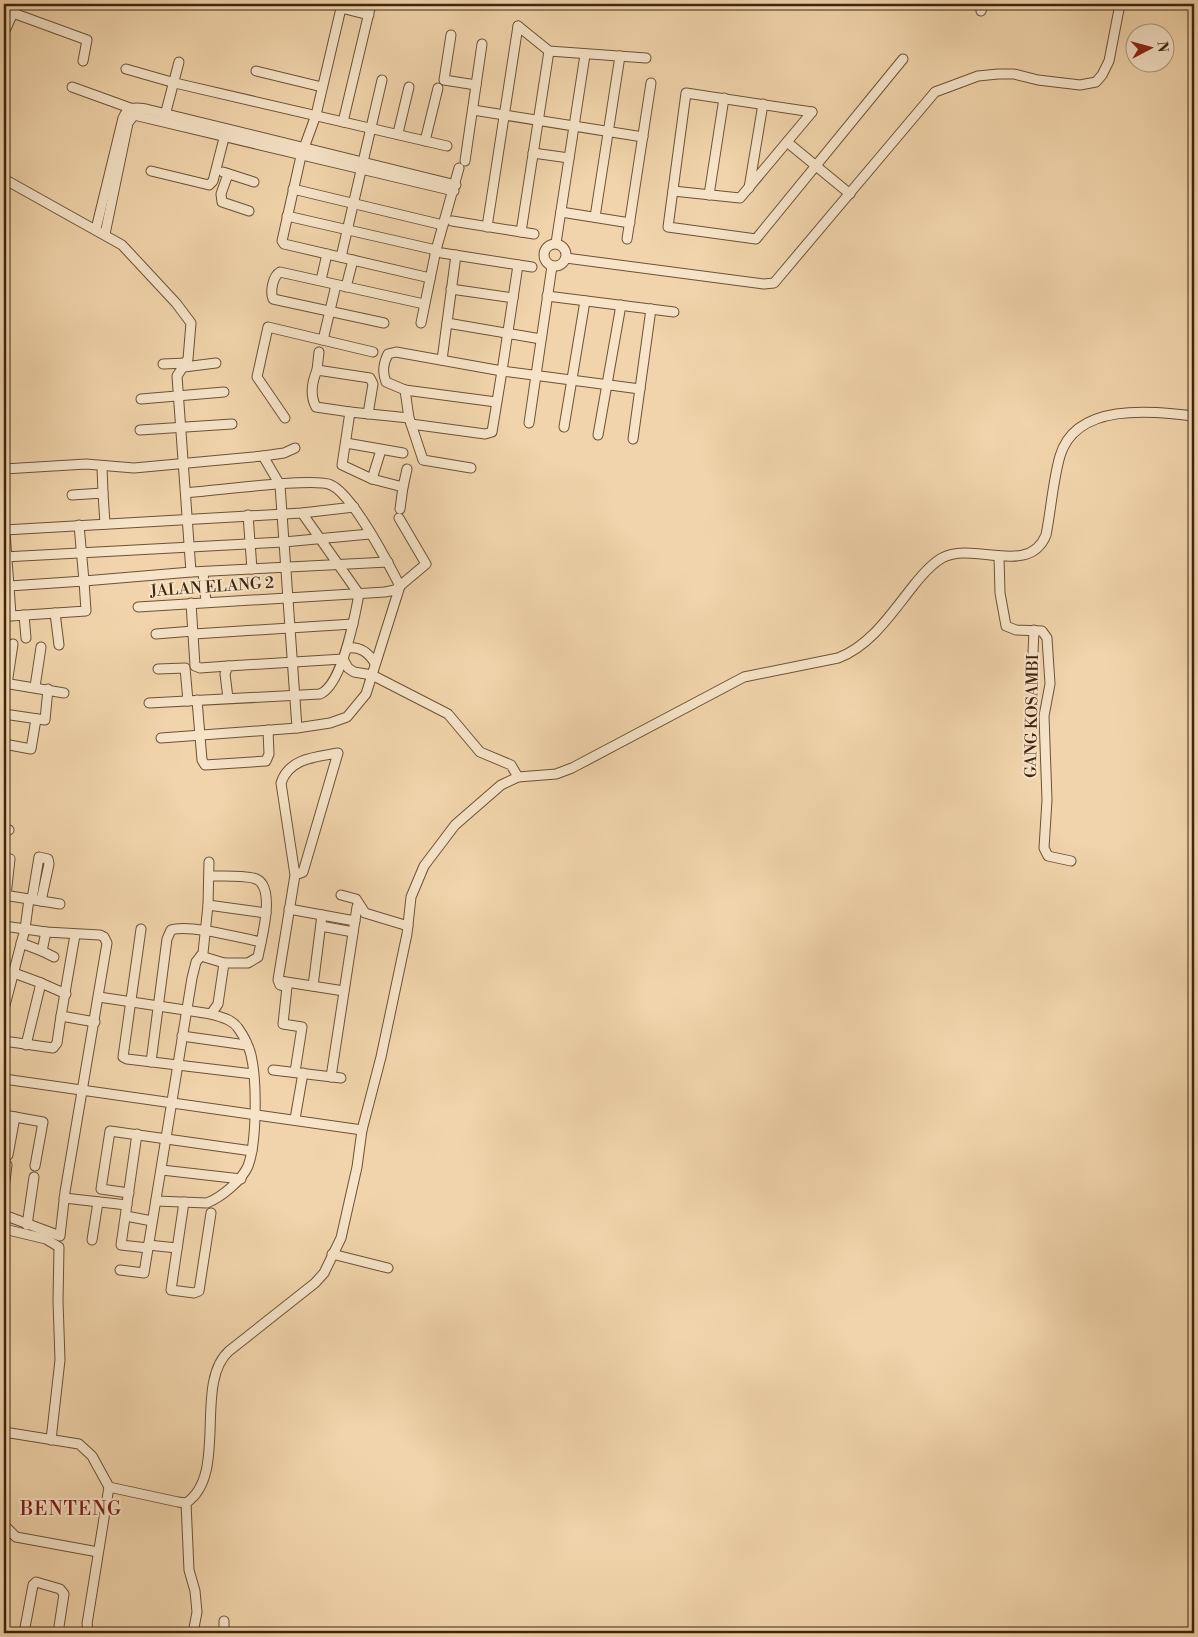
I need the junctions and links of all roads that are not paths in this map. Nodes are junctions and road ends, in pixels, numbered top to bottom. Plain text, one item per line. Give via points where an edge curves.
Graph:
1 (17, 4) edge
2 (372, 4) edge
3 (1120, 4) edge
4 (342, 6) edge
5 (13, 13) junction
6 (369, 15) junction
7 (4, 33) edge
8 (451, 35) dead end
9 (482, 44) dead end
10 (549, 51) junction
11 (585, 55) junction
12 (620, 56) junction
13 (646, 58) dead end
14 (903, 59) dead end
15 (83, 61) dead end
16 (179, 62) dead end
17 (126, 69) dead end
18 (256, 71) dead end
19 (382, 80) dead end
20 (175, 83) junction
21 (652, 83) dead end
22 (476, 85) junction
23 (72, 87) dead end
24 (322, 87) junction
25 (409, 87) dead end
26 (438, 88) dead end
27 (724, 98) junction
28 (763, 104) junction
29 (472, 110) junction
30 (133, 111) junction
31 (316, 115) junction
32 (505, 115) junction
33 (164, 118) junction
34 (538, 120) junction
35 (343, 122) junction
36 (574, 126) junction
37 (370, 127) junction
38 (608, 131) junction
39 (398, 133) junction
40 (643, 137) junction
41 (224, 138) junction
42 (425, 140) junction
43 (787, 142) junction
44 (447, 146) dead end
45 (303, 152) junction
46 (119, 153) junction
47 (533, 153) junction
48 (569, 158) junction
49 (362, 166) junction
50 (816, 166) junction
51 (216, 170) junction
52 (151, 171) dead end
53 (228, 174) junction
54 (4, 179) edge
55 (254, 182) dead end
56 (209, 185) junction
57 (455, 188) junction
58 (748, 188) junction
59 (293, 189) junction
60 (673, 191) junction
61 (850, 194) junction
62 (708, 195) junction
63 (221, 196) junction
64 (353, 203) junction
65 (249, 211) dead end
66 (560, 212) junction
67 (287, 216) junction
68 (595, 217) junction
69 (447, 223) junction
70 (630, 223) junction
71 (488, 227) junction
72 (96, 229) junction
73 (348, 230) junction
74 (521, 232) junction
75 (105, 234) junction
76 (534, 234) dead end
77 (628, 239) dead end
78 (556, 243) junction
79 (439, 251) junction
80 (327, 254) junction
81 (456, 255) junction
82 (342, 257) junction
83 (566, 258) junction
84 (353, 260) junction
85 (518, 264) junction
86 (552, 266) junction
87 (532, 267) dead end
88 (430, 278) junction
89 (320, 280) junction
90 (336, 285) junction
91 (346, 287) junction
92 (451, 289) junction
93 (548, 296) junction
94 (513, 298) junction
95 (585, 301) junction
96 (424, 304) junction
97 (621, 305) junction
98 (651, 309) junction
99 (329, 312) junction
100 (674, 312) dead end
101 (421, 323) dead end
102 (447, 323) junction
103 (384, 324) dead end
104 (508, 333) junction
105 (541, 339) junction
106 (323, 340) junction
107 (319, 352) dead end
108 (373, 352) dead end
109 (442, 360) junction
110 (216, 363) dead end
111 (163, 364) dead end
112 (185, 365) junction
113 (317, 370) junction
114 (502, 371) junction
115 (535, 375) junction
116 (573, 380) junction
117 (607, 385) junction
118 (640, 389) junction
119 (405, 390) junction
120 (224, 392) dead end
121 (178, 396) junction
122 (141, 399) dead end
123 (496, 402) junction
124 (350, 412) junction
125 (368, 414) junction
126 (1194, 416) edge
127 (286, 418) dead end
128 (410, 421) junction
129 (529, 423) dead end
130 (232, 424) dead end
131 (564, 427) dead end
132 (180, 428) junction
133 (140, 430) dead end
134 (598, 435) dead end
135 (633, 439) dead end
136 (346, 443) junction
137 (295, 448) dead end
138 (381, 450) junction
139 (403, 453) dead end
140 (263, 456) junction
141 (183, 462) junction
142 (102, 467) junction
143 (472, 468) dead end
144 (4, 469) edge
145 (407, 469) dead end
146 (372, 479) junction
147 (280, 485) junction
148 (403, 487) junction
149 (103, 493) junction
150 (186, 493) junction
151 (72, 495) dead end
152 (354, 508) junction
153 (302, 513) junction
154 (282, 514) junction
155 (248, 515) junction
156 (4, 516) edge
157 (187, 518) junction
158 (105, 524) junction
159 (79, 525) junction
160 (4, 530) edge
161 (370, 534) junction
162 (320, 539) junction
163 (284, 542) junction
164 (251, 544) junction
165 (189, 546) junction
166 (81, 552) junction
167 (5, 556) edge
168 (999, 556) junction
169 (388, 562) junction
170 (338, 565) junction
171 (285, 568) junction
172 (252, 569) junction
173 (191, 572) junction
174 (203, 573) junction
175 (84, 581) junction
176 (6, 586) edge
177 (400, 586) junction
178 (360, 594) junction
179 (288, 597) junction
180 (206, 602) junction
181 (191, 603) junction
182 (138, 607) dead end
183 (56, 613) junction
184 (24, 615) junction
185 (8, 616) edge
186 (353, 624) junction
187 (290, 629) junction
188 (1034, 630) junction
189 (193, 633) junction
190 (156, 634) dead end
191 (26, 638) dead end
192 (13, 644) dead end
193 (59, 645) dead end
194 (41, 647) dead end
195 (346, 648) junction
196 (343, 659) junction
197 (293, 662) junction
198 (374, 663) junction
199 (228, 666) junction
200 (158, 669) dead end
201 (1032, 675) dead end
202 (372, 676) junction
203 (5, 684) edge
204 (35, 687) junction
205 (48, 689) junction
206 (64, 693) dead end
207 (295, 694) junction
208 (228, 698) junction
209 (193, 700) junction
210 (149, 703) dead end
211 (4, 714) edge
212 (36, 719) junction
213 (297, 728) junction
214 (268, 730) junction
215 (200, 734) junction
216 (161, 738) dead end
217 (4, 744) edge
218 (518, 777) junction
219 (292, 856) junction
220 (4, 858) edge
221 (306, 859) junction
222 (1070, 861) dead end
223 (209, 862) dead end
224 (295, 875) junction
225 (210, 876) junction
226 (341, 895) dead end
227 (5, 896) edge
228 (34, 900) junction
229 (60, 904) dead end
230 (208, 905) junction
231 (357, 906) dead end
232 (290, 909) junction
233 (266, 914) junction
234 (322, 915) junction
235 (355, 920) junction
236 (4, 926) edge
237 (321, 926) junction
238 (408, 926) junction
239 (25, 929) junction
240 (142, 929) dead end
241 (205, 931) junction
242 (46, 932) junction
243 (353, 932) junction
244 (75, 935) junction
245 (261, 942) junction
246 (22, 943) junction
247 (42, 951) junction
248 (201, 956) junction
249 (54, 957) dead end
250 (224, 963) junction
251 (14, 973) junction
252 (278, 980) junction
253 (41, 983) junction
254 (313, 986) junction
255 (344, 991) junction
256 (66, 994) junction
257 (100, 997) junction
258 (131, 1003) junction
259 (160, 1006) junction
260 (4, 1009) edge
261 (186, 1012) junction
262 (211, 1014) junction
263 (61, 1016) junction
264 (95, 1022) junction
265 (182, 1036) junction
266 (4, 1041) edge
267 (26, 1045) junction
268 (246, 1045) junction
269 (151, 1062) junction
270 (178, 1066) junction
271 (273, 1070) dead end
272 (299, 1073) junction
273 (253, 1074) junction
274 (331, 1077) junction
275 (341, 1078) dead end
276 (4, 1079) edge
277 (83, 1092) junction
278 (172, 1103) junction
279 (254, 1113) junction
280 (4, 1116) edge
281 (15, 1117) junction
282 (295, 1119) junction
283 (362, 1130) junction
284 (137, 1134) junction
285 (166, 1140) junction
286 (252, 1151) junction
287 (8, 1155) dead end
288 (7, 1165) dead end
289 (36, 1166) dead end
290 (162, 1170) junction
291 (34, 1177) dead end
292 (241, 1179) junction
293 (4, 1189) edge
294 (129, 1193) junction
295 (64, 1198) junction
296 (156, 1201) junction
297 (98, 1202) junction
298 (184, 1202) junction
299 (127, 1206) junction
300 (211, 1213) dead end
301 (4, 1215) edge
302 (126, 1216) junction
303 (152, 1221) junction
304 (27, 1225) junction
305 (4, 1229) edge
306 (92, 1240) dead end
307 (148, 1246) junction
308 (177, 1248) junction
309 (332, 1254) junction
310 (388, 1268) dead end
311 (120, 1270) dead end
312 (4, 1432) edge
313 (51, 1440) junction
314 (109, 1487) junction
315 (186, 1503) junction
316 (4, 1525) edge
317 (98, 1552) junction
318 (224, 1622) dead end
319 (24, 1633) edge
320 (58, 1633) edge
321 (88, 1633) edge
322 (192, 1633) edge
323 (224, 1633) edge

1 - 5 street
2 - 6 street
3 - 61 street via 1109,61 1096,82 1080,85 998,74 978,76 935,92
4 - 6 street
4 - 24 street
5 - 7 street
5 - 15 street via 87,40
6 - 35 street
8 - 22 street via 444,80
9 - 22 street
10 - 11 street
10 - 32 street via 518,26
10 - 34 street
11 - 12 street
11 - 36 street
12 - 13 street
12 - 38 street
14 - 50 street
16 - 20 street
17 - 20 street
18 - 24 street
19 - 37 street
20 - 31 street
20 - 33 street
21 - 40 street
22 - 29 street
23 - 30 street
24 - 31 street
25 - 39 street
26 - 42 street
27 - 28 street
27 - 60 street via 686,93
27 - 62 street
28 - 43 street via 812,112
28 - 58 street
29 - 32 street
29 - 57 street
30 - 33 street
30 - 46 street via 126,111 123,118
31 - 35 street
31 - 45 street
32 - 34 street
32 - 71 street
33 - 41 street
33 - 45 street
34 - 36 street
34 - 47 street
35 - 37 street
36 - 38 street
36 - 48 street
37 - 39 street
37 - 49 street
38 - 40 street
38 - 68 street
39 - 42 street
40 - 70 street
41 - 45 street
41 - 51 street
42 - 44 street
43 - 50 street
43 - 58 street
45 - 49 street
45 - 59 street
46 - 72 street
46 - 75 street
47 - 48 street
47 - 74 street
48 - 66 street
49 - 57 street
49 - 64 street
50 - 60 street via 756,239 668,227
50 - 61 street
51 - 53 street
51 - 56 street
52 - 56 street
53 - 55 street
53 - 63 street
54 - 72 street
56 - 63 street
57 - 69 street
58 - 62 street via 740,198
59 - 64 street
59 - 67 street
60 - 62 street
61 - 83 street via 774,283
63 - 65 street via 222,202
64 - 69 street
64 - 73 street
66 - 68 street
66 - 78 street
67 - 73 street
67 - 80 street via 284,244
68 - 70 street
69 - 71 street
69 - 79 street
70 - 77 street
71 - 74 street
72 - 75 street
73 - 79 street
73 - 82 street
74 - 76 street
75 - 112 street via 131,253 189,319 191,328
78 - 83 street via 565,250
78 - 86 street via 547,247 543,255
79 - 81 street
79 - 88 street
80 - 82 street
80 - 89 street
81 - 85 street
81 - 92 street
82 - 84 street
83 - 86 street via 561,265
84 - 88 street
84 - 91 street
85 - 87 street
85 - 94 street
86 - 93 street
88 - 96 street
89 - 90 street
89 - 99 street via 280,272 275,276 271,296
90 - 91 street
90 - 99 street
91 - 96 street
92 - 94 street
92 - 102 street
93 - 95 street
93 - 105 street
94 - 104 street
95 - 97 street
95 - 116 street
96 - 101 street
97 - 98 street
97 - 117 street
98 - 100 street
98 - 118 street
99 - 103 street
99 - 106 street
102 - 104 street
102 - 109 street
104 - 105 street
104 - 114 street
105 - 115 street
106 - 108 street
106 - 127 street via 268,327 257,377
107 - 113 street
109 - 114 street
109 - 119 street via 396,352 388,354 383,374 386,382
110 - 112 street
111 - 112 street
112 - 121 street via 177,376
113 - 124 street via 312,400 316,407
113 - 125 street via 370,378 373,384
114 - 115 street
114 - 123 street
115 - 116 street
115 - 129 street
116 - 117 street
116 - 131 street
117 - 118 street
117 - 134 street
118 - 135 street
119 - 123 street
119 - 128 street
120 - 121 street
121 - 122 street
121 - 132 street
123 - 128 street via 494,427 492,432 485,434
124 - 125 street
124 - 136 street
125 - 128 street
126 - 168 street via 1131,412 1102,417 1080,428 1066,443 1060,456 1042,543 1026,555
128 - 143 street via 423,460
130 - 132 street
132 - 133 street
132 - 141 street
136 - 138 street
136 - 146 street via 342,465
137 - 140 street
138 - 139 street
138 - 146 street
140 - 141 street
140 - 147 street
141 - 142 street via 134,468
141 - 150 street
142 - 144 street via 86,464
142 - 149 street
145 - 148 street
146 - 148 street
147 - 150 street
147 - 152 street via 329,484 342,492
147 - 154 street
148 - 177 street via 400,514 426,564
149 - 151 street
149 - 158 street
150 - 157 street
152 - 153 street
152 - 161 street
153 - 154 street
153 - 162 street
154 - 155 street
154 - 163 street
155 - 157 street
155 - 164 street
156 - 160 street
157 - 158 street
157 - 165 street
158 - 159 street
159 - 160 street
159 - 166 street
160 - 167 street
161 - 162 street
161 - 169 street
162 - 163 street
162 - 170 street
163 - 164 street
163 - 171 street
164 - 165 street
164 - 172 street
165 - 166 street
165 - 173 street
166 - 167 street
166 - 175 street
167 - 176 street
168 - 188 street, GANG KOSAMBI via 1000,593 1006,626 1016,630
168 - 218 street via 971,552 950,555 936,562 867,640 845,655 744,677 572,768 556,774
169 - 170 street
169 - 177 street
170 - 171 street
170 - 178 street
171 - 172 street
171 - 179 street
172 - 174 street
173 - 174 street
173 - 175 street
174 - 180 street
175 - 176 street
175 - 183 street via 86,610
176 - 185 street
177 - 178 street, JALAN ELANG 2 via 390,592
177 - 198 street
178 - 179 street, JALAN ELANG 2
178 - 186 street
179 - 180 street, JALAN ELANG 2
179 - 187 street
180 - 181 street, JALAN ELANG 2
181 - 182 street, JALAN ELANG 2
181 - 189 street
183 - 184 street
183 - 193 street
184 - 185 street
184 - 191 street
186 - 187 street
186 - 195 street
187 - 189 street
187 - 197 street
188 - 201 street
188 - 222 street, GANG KOSAMBI via 1044,632 1047,638 1050,684 1044,716 1045,852 1048,856
189 - 190 street
189 - 199 street via 196,667
192 - 203 street
194 - 204 street
195 - 196 street
195 - 198 street via 356,647 364,651
196 - 197 street
196 - 202 street via 352,671
196 - 207 street via 324,693
197 - 199 street
197 - 207 street
198 - 202 street
199 - 208 street
200 - 209 street via 185,668
202 - 213 street via 366,694 346,717
202 - 218 street via 448,714 480,752 511,766
203 - 204 street
204 - 205 street
205 - 206 street
205 - 212 street via 45,720
207 - 208 street
207 - 213 street
208 - 209 street
209 - 210 street
209 - 215 street
211 - 212 street
212 - 217 street via 31,749
213 - 214 street
214 - 215 street
214 - 215 street via 269,757 266,761 205,765
215 - 216 street
218 - 238 street via 501,784 438,845 416,882
219 - 221 street
219 - 221 street via 281,783 284,774 293,764 338,753
219 - 224 street
220 - 227 street via 10,859
221 - 224 street via 303,872
223 - 225 street
224 - 232 street
225 - 230 street
225 - 233 street via 259,880 265,889
226 - 238 street via 356,899 365,912
227 - 228 street
228 - 229 street
228 - 239 street
230 - 233 street
230 - 241 street
231 - 235 street
232 - 234 street
232 - 252 street
233 - 245 street
234 - 235 street
234 - 237 street
235 - 243 street
236 - 239 street
237 - 243 street
237 - 254 street
238 - 283 street via 382,1056
239 - 242 street
239 - 246 street
240 - 258 street
241 - 245 street
241 - 248 street
241 - 259 street via 171,930
242 - 244 street
242 - 247 street
243 - 255 street
244 - 256 street
244 - 257 street via 100,935 106,940
245 - 250 street via 258,958 253,962
246 - 247 street
246 - 251 street
247 - 249 street
248 - 250 street
248 - 261 street via 194,968
250 - 262 street via 218,1004
251 - 253 street
251 - 260 street
252 - 254 street
252 - 272 street via 280,985 287,987 283,1024 302,1027
253 - 256 street
253 - 267 street
254 - 255 street
255 - 274 street
256 - 263 street
257 - 258 street
257 - 264 street
258 - 259 street
258 - 269 street via 123,1057
259 - 261 street
259 - 269 street
261 - 262 street
261 - 265 street
262 - 268 street via 232,1022
263 - 264 street
263 - 267 street via 56,1046
264 - 277 street
265 - 268 street
265 - 270 street
266 - 267 street
268 - 273 street
269 - 270 street
270 - 273 street
270 - 278 street
271 - 272 street
272 - 274 street
272 - 282 street
273 - 279 street
274 - 275 street
276 - 277 street
277 - 278 street
277 - 295 street
278 - 279 street
278 - 285 street
279 - 282 street
279 - 286 street
280 - 281 street
281 - 287 street
281 - 289 street via 43,1122
282 - 283 street
283 - 309 street via 341,1238
284 - 285 street
284 - 294 street
284 - 294 street via 110,1131 101,1189
285 - 286 street
285 - 290 street
286 - 292 street
288 - 293 street
290 - 292 street
290 - 296 street
291 - 304 street
292 - 298 street via 213,1201
294 - 299 street
295 - 297 street
295 - 304 street via 60,1236
296 - 298 street
296 - 303 street
297 - 299 street
297 - 306 street
298 - 308 street
299 - 302 street
300 - 308 street via 199,1291 171,1290
301 - 304 street
302 - 303 street
302 - 307 street via 121,1245
303 - 307 street
305 - 313 street via 46,1239 59,1247 60,1360
307 - 308 street
307 - 311 street via 144,1273
309 - 310 street
309 - 315 street via 324,1273 315,1283 229,1350 221,1360 209,1423 207,1472 201,1488
312 - 313 street
313 - 314 street via 70,1442 86,1449
314 - 315 street
314 - 317 street
315 - 322 street via 189,1570 197,1612
316 - 317 street via 16,1537
317 - 321 street
318 - 323 street
319 - 320 street via 36,1582 64,1594

